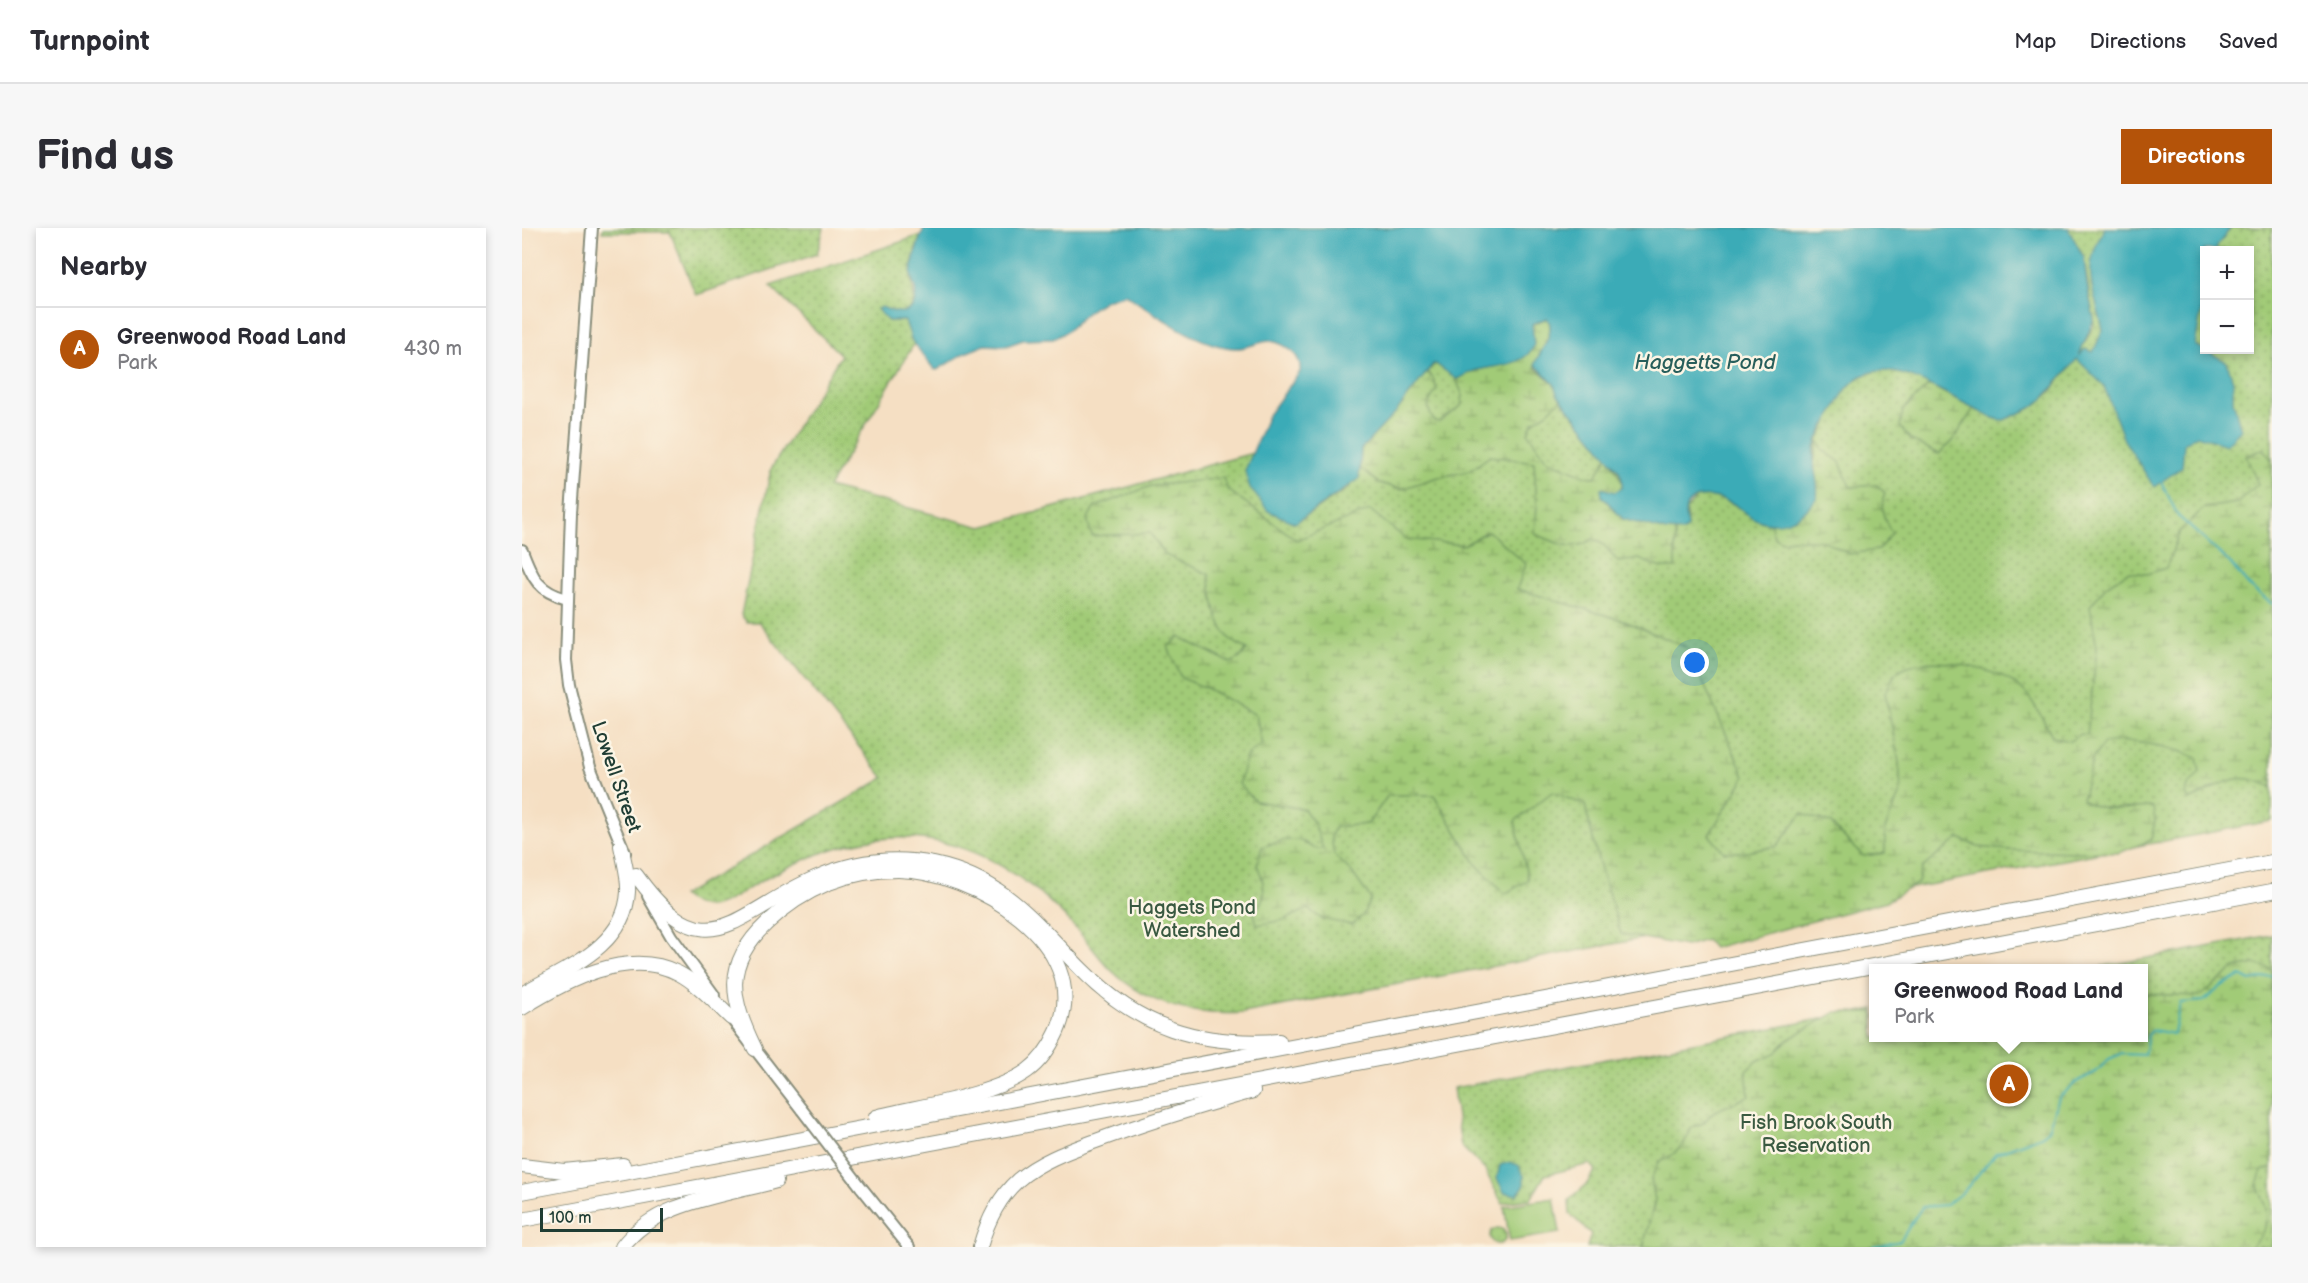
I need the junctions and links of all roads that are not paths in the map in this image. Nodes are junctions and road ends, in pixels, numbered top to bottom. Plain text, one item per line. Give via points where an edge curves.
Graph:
1 (592, 228) edge
2 (522, 550) edge
3 (567, 599) junction
4 (621, 846) junction
5 (2272, 862) edge
6 (636, 875) junction
7 (2272, 891) edge
8 (1885, 964) edge
9 (1869, 967) edge
10 (522, 994) edge
11 (522, 1008) edge
12 (731, 1018) junction
13 (1332, 1038) junction
14 (755, 1049) junction
15 (1313, 1072) junction
16 (777, 1144) junction
17 (865, 1156) junction
18 (706, 1158) junction
19 (522, 1166) edge
20 (522, 1192) edge
21 (522, 1220) edge
22 (622, 1247) edge
23 (909, 1247) edge
24 (980, 1247) edge

1 - 3 main road, Lowell Street
2 - 3 main road via 531,574 546,592
3 - 4 main road, Lowell Street via 569,685 590,767
4 - 6 main road, Lowell Street
4 - 10 highway via 628,894 618,927 600,946
5 - 13 highway
6 - 12 main road, Lowell Street via 672,936
6 - 13 highway via 673,918 711,929 733,923 812,879 847,866 890,860 946,867 982,880 1010,897 1107,994 1159,1025 1226,1042
7 - 8 highway
9 - 15 highway
11 - 12 highway via 598,972 640,964 679,974
12 - 14 main road, Lowell Street
13 - 16 highway
14 - 16 highway via 738,1012 734,991 745,949 763,927 797,899 858,874 917,871 980,891 1031,929 1052,956 1062,979 1064,1005 1058,1030 1042,1058 1018,1076 998,1086
14 - 23 main road, Lowell Street, bridge
15 - 17 highway
15 - 24 highway via 1134,1127 1043,1163 1018,1180 1003,1198 987,1225
16 - 18 highway
17 - 21 highway
17 - 22 highway via 667,1211 642,1225
18 - 19 highway via 564,1171
18 - 20 highway

